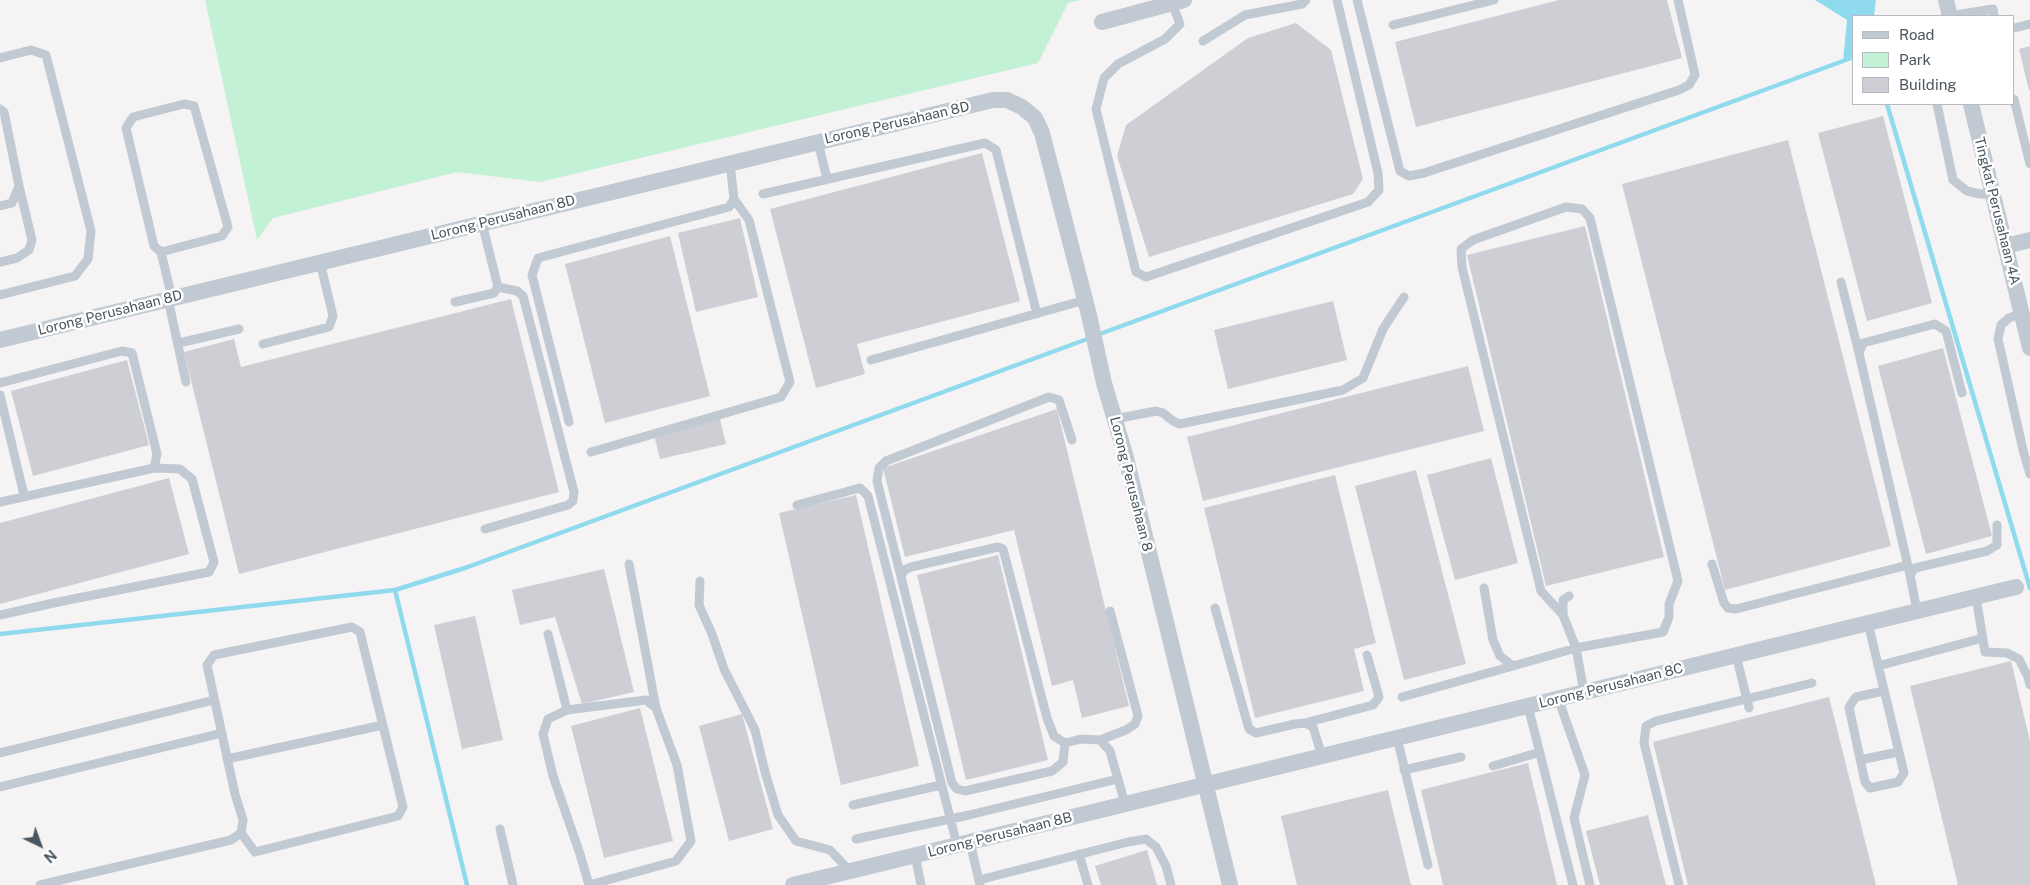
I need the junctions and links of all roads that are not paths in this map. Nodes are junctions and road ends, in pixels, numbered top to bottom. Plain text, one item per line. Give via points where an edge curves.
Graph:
1 (1306, 0) edge
2 (1337, 0) edge
3 (1357, 0) edge
4 (1494, 0) edge
5 (1678, 0) edge
6 (1946, 0) edge
7 (1178, 2) edge
8 (1993, 8) edge
9 (1950, 15) edge
10 (1955, 15) edge
11 (1102, 22) dead end
12 (2030, 24) edge
13 (1393, 25) dead end
14 (2015, 28) edge
15 (1203, 42) dead end
16 (0, 58) edge
17 (1007, 100) joint
18 (2015, 103) edge
19 (1937, 105) edge
20 (1971, 105) edge
21 (0, 109) edge
22 (818, 142) junction
23 (730, 163) junction
24 (2030, 164) edge
25 (827, 179) junction
26 (20, 186) junction
27 (763, 194) dead end
28 (1993, 194) junction
29 (734, 199) junction
30 (0, 206) edge
31 (482, 223) junction
32 (2030, 240) edge
33 (2006, 246) junction
34 (161, 252) junction
35 (0, 262) edge
36 (320, 262) junction
37 (1841, 282) dead end
38 (498, 287) junction
39 (0, 295) edge
40 (1404, 297) dead end
41 (170, 298) junction
42 (455, 302) dead end
43 (1087, 308) junction
44 (2022, 313) junction
45 (1037, 314) junction
46 (239, 329) dead end
47 (0, 340) edge
48 (179, 343) junction
49 (263, 344) dead end
50 (2030, 348) edge
51 (1859, 354) junction
52 (871, 360) dead end
53 (186, 382) dead end
54 (0, 383) edge
55 (1962, 394) dead end
56 (0, 395) edge
57 (1115, 419) junction
58 (569, 422) dead end
59 (1072, 440) dead end
60 (591, 452) dead end
61 (154, 468) junction
62 (2030, 474) edge
63 (24, 496) junction
64 (0, 502) edge
65 (797, 505) dead end
66 (1997, 525) dead end
67 (484, 529) dead end
68 (629, 564) dead end
69 (1712, 564) dead end
70 (1908, 565) junction
71 (1910, 575) junction
72 (901, 578) junction
73 (700, 581) dead end
74 (2016, 587) dead end
75 (1484, 588) dead end
76 (1568, 596) dead end
77 (1976, 597) junction
78 (1215, 608) dead end
79 (1917, 611) junction
80 (1110, 612) dead end
81 (0, 615) edge
82 (1563, 615) junction
83 (1868, 623) junction
84 (548, 634) dead end
85 (1983, 638) junction
86 (1576, 648) junction
87 (1368, 655) dead end
88 (1736, 655) junction
89 (1513, 666) junction
90 (1878, 666) junction
91 (1812, 683) dead end
92 (2030, 684) edge
93 (1884, 691) junction
94 (1584, 692) junction
95 (1402, 697) dead end
96 (1558, 698) junction
97 (1746, 699) junction
98 (214, 700) junction
99 (1528, 706) junction
100 (656, 708) junction
101 (1749, 708) dead end
102 (567, 710) junction
103 (1305, 723) junction
104 (383, 725) junction
105 (222, 733) junction
106 (1397, 738) junction
107 (1100, 740) junction
108 (1065, 743) junction
109 (1540, 752) junction
110 (1898, 752) junction
111 (0, 753) edge
112 (1322, 756) junction
113 (1461, 757) dead end
114 (227, 759) junction
115 (1860, 760) junction
116 (1493, 766) dead end
117 (1404, 770) junction
118 (1118, 779) junction
119 (941, 784) junction
120 (1206, 784) junction
121 (0, 787) edge
122 (1125, 804) junction
123 (853, 805) dead end
124 (950, 818) junction
125 (500, 828) dead end
126 (241, 833) junction
127 (856, 838) dead end
128 (963, 844) junction
129 (1080, 854) junction
130 (915, 856) junction
131 (1428, 865) dead end
132 (850, 871) junction
133 (979, 882) edge
134 (40, 885) edge
135 (513, 885) edge
136 (589, 885) edge
137 (793, 885) edge
138 (921, 885) edge
139 (1088, 885) edge
140 (1171, 885) edge
141 (1230, 885) edge
142 (1573, 885) edge
143 (1590, 885) edge
144 (1679, 885) edge

1 - 15 lane via 1302,4 1245,15
2 - 7 lane via 1378,173 1379,190 1368,202 1146,277 1136,272 1096,109 1104,78 1118,64 1165,39 1180,24
3 - 5 lane via 1400,171 1409,176 1689,85 1695,75
4 - 13 lane
6 - 9 street
7 - 11 street
8 - 10 lane
12 - 14 lane
16 - 39 lane via 31,50 46,55 91,231 88,259 75,276
17 - 22 street, Lorong Perusahaan 8D via 993,100
17 - 43 street, Lorong Perusahaan 8 via 1035,118 1042,133
18 - 24 lane
19 - 28 lane via 1953,180 1967,191
20 - 28 street, Tingkat Perusahaan 4A
21 - 26 lane via 4,112
22 - 23 street, Lorong Perusahaan 8D
22 - 25 lane
23 - 29 lane
23 - 31 street, Lorong Perusahaan 8D
25 - 27 lane
25 - 45 lane via 985,143 996,150
26 - 30 lane via 12,203
26 - 35 lane via 32,240 29,250 17,258
28 - 33 street, Tingkat Perusahaan 4A
29 - 58 lane via 728,207 538,258 532,275
29 - 60 lane via 749,220 790,382 781,397
31 - 36 street, Lorong Perusahaan 8D
31 - 38 lane
32 - 33 street
33 - 44 street, Tingkat Perusahaan 4A
34 - 34 lane via 222,236 228,227 194,106 184,104 133,117 126,128 154,246
34 - 41 lane
36 - 41 street, Lorong Perusahaan 8D
36 - 49 lane via 333,316 329,327
37 - 51 lane
38 - 42 lane via 494,293
38 - 67 lane via 524,296 574,492 573,501 568,505
40 - 57 lane via 1382,329 1363,378 1343,390 1179,424 1156,411
41 - 47 street, Lorong Perusahaan 8D
41 - 48 lane
43 - 45 lane
43 - 57 street, Lorong Perusahaan 8
44 - 50 street, Tingkat Perusahaan 4A
44 - 62 lane via 2001,325 1998,339
45 - 52 lane
46 - 48 lane
48 - 53 lane
51 - 55 lane via 1863,343 1936,324 1946,331
51 - 70 lane
54 - 61 lane via 122,351 132,353 158,454
56 - 63 lane
57 - 120 street, Lorong Perusahaan 8
59 - 72 lane via 1059,400 1049,397 886,460 879,468 877,481
61 - 63 lane
61 - 81 lane via 180,469 192,479 214,562 209,572
63 - 64 lane
65 - 119 lane via 860,488 868,496
66 - 71 lane via 1997,545 1987,551 1915,568
68 - 100 lane
69 - 70 lane via 1728,608
70 - 71 lane
71 - 79 lane
72 - 108 lane via 904,570 910,567 998,547 1003,549 1047,718 1054,736
72 - 108 lane via 952,784 965,790 1052,772 1063,762
73 - 132 lane via 699,604 724,669 755,730 778,815 796,841 830,850
74 - 77 street, Lorong Perusahaan 8C
75 - 89 lane via 1493,640 1500,656
76 - 82 lane via 1563,600
77 - 79 street, Lorong Perusahaan 8C
77 - 85 lane
78 - 103 lane via 1249,729 1256,733
79 - 83 street, Lorong Perusahaan 8C
80 - 107 lane via 1138,716 1135,724 1126,730
82 - 86 lane
82 - 86 lane via 1541,591 1462,266 1462,249 1473,240 1566,207 1582,209 1590,218 1678,581 1663,632
83 - 88 street, Lorong Perusahaan 8C
83 - 90 lane
84 - 102 lane
85 - 90 lane
85 - 92 lane via 1985,652 2007,653 2019,659
86 - 89 lane
86 - 94 lane
87 - 103 lane via 1379,697 1373,705
88 - 94 street, Lorong Perusahaan 8C
88 - 97 lane
89 - 95 lane
90 - 93 lane
91 - 97 lane
93 - 110 lane
93 - 115 lane via 1856,697 1849,707
94 - 96 street, Lorong Perusahaan 8C
96 - 99 street, Lorong Perusahaan 8C
96 - 143 lane via 1586,775 1574,818
97 - 101 lane
97 - 144 lane via 1646,726 1644,743
98 - 104 lane via 207,665 214,655 352,627 360,632
98 - 105 lane
98 - 111 lane
99 - 106 street, Lorong Perusahaan 8C
99 - 109 lane
100 - 102 lane via 646,700
100 - 136 lane via 677,766 691,841 676,861
102 - 136 lane via 548,719 543,734 553,776
103 - 112 lane via 1312,727
104 - 114 lane
104 - 126 lane via 402,807 398,816 255,852
105 - 114 lane
105 - 121 lane
106 - 112 street, Lorong Perusahaan 8C
106 - 117 lane
107 - 108 lane via 1081,739
107 - 118 lane via 1110,751
109 - 116 lane
109 - 142 lane
110 - 115 lane
110 - 115 lane via 1904,772 1898,782 1884,786 1870,788 1864,782
112 - 120 street, Lorong Perusahaan 8C
113 - 117 lane
114 - 126 lane via 243,820
117 - 131 lane
118 - 122 lane
118 - 124 lane
119 - 123 lane
119 - 124 lane
120 - 122 street, Lorong Perusahaan 8B
120 - 141 street, Lorong Perusahaan 8
122 - 128 street, Lorong Perusahaan 8B
124 - 127 lane
124 - 128 lane
125 - 135 lane
126 - 134 lane via 231,840
128 - 130 street, Lorong Perusahaan 8B
128 - 133 lane
129 - 133 lane
129 - 139 lane
129 - 140 lane via 1146,839 1156,847
130 - 132 street, Lorong Perusahaan 8B
130 - 138 lane
132 - 137 street, Lorong Perusahaan 8B

